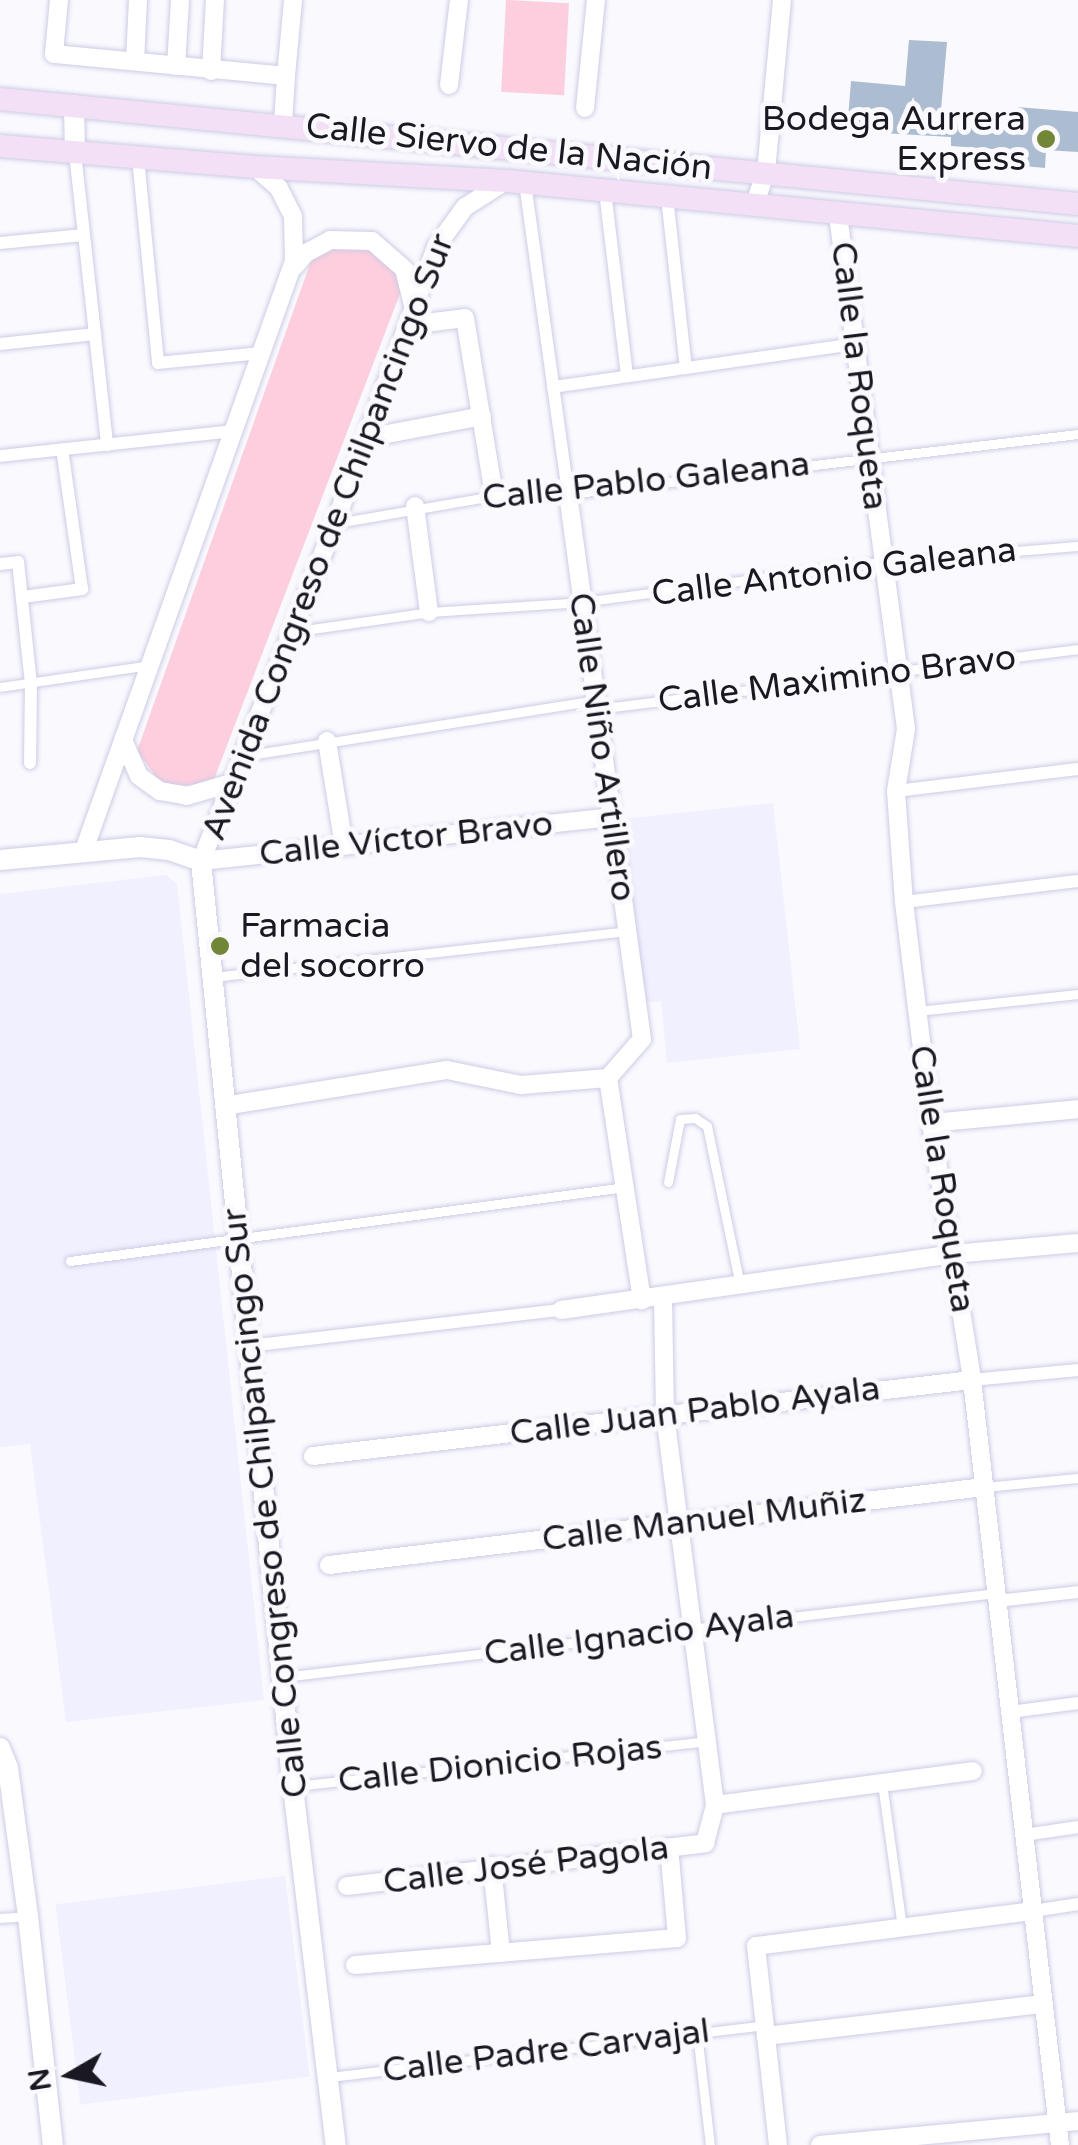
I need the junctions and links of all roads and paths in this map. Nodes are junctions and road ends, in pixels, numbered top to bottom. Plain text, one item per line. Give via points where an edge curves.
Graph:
1 (59, 0) edge
2 (138, 0) edge
3 (180, 0) edge
4 (216, 0) edge
5 (293, 0) edge
6 (459, 0) edge
7 (596, 0) edge
8 (782, 0) edge
9 (135, 60) junction
10 (176, 66) junction
11 (211, 71) junction
12 (286, 76) junction
13 (450, 86) dead end
14 (0, 99) edge
15 (74, 106) junction
16 (584, 108) dead end
17 (283, 124) junction
18 (0, 146) edge
19 (75, 153) junction
20 (138, 158) junction
21 (255, 168) junction
22 (766, 172) junction
23 (516, 182) junction
24 (605, 191) junction
25 (667, 197) junction
26 (1078, 204) edge
27 (754, 206) junction
28 (838, 214) junction
29 (84, 235) junction
30 (1078, 236) edge
31 (0, 242) edge
32 (290, 275) junction
33 (409, 325) junction
34 (95, 334) junction
35 (0, 344) edge
36 (856, 344) junction
37 (261, 354) junction
38 (686, 368) junction
39 (628, 376) junction
40 (553, 387) junction
41 (482, 416) junction
42 (233, 431) junction
43 (1078, 434) edge
44 (366, 438) junction
45 (107, 445) junction
46 (62, 449) junction
47 (0, 456) edge
48 (870, 458) junction
49 (568, 494) junction
50 (494, 496) junction
51 (415, 506) junction
52 (335, 524) junction
53 (1078, 546) edge
54 (882, 562) junction
55 (0, 564) edge
56 (23, 598) junction
57 (582, 602) junction
58 (428, 612) junction
59 (291, 632) junction
60 (1078, 649) edge
61 (150, 665) junction
62 (898, 674) junction
63 (31, 684) junction
64 (0, 687) edge
65 (596, 704) junction
66 (123, 740) junction
67 (327, 740) junction
68 (244, 756) junction
69 (30, 763) dead end
70 (1078, 769) edge
71 (234, 782) junction
72 (896, 791) junction
73 (612, 818) junction
74 (344, 846) junction
75 (84, 850) junction
76 (0, 860) edge
77 (201, 861) junction
78 (1078, 881) edge
79 (904, 902) junction
80 (627, 931) junction
81 (209, 978) junction
82 (1078, 994) edge
83 (917, 1012) junction
84 (608, 1078) junction
85 (224, 1106) junction
86 (1078, 1109) edge
87 (931, 1123) junction
88 (668, 1182) dead end
89 (625, 1187) junction
90 (239, 1240) junction
91 (1078, 1243) edge
92 (954, 1254) junction
93 (70, 1260) dead end
94 (741, 1288) junction
95 (664, 1297) junction
96 (642, 1300) junction
97 (561, 1310) joint
98 (248, 1346) junction
99 (1078, 1370) edge
100 (972, 1380) junction
101 (666, 1414) junction
102 (313, 1456) dead end
103 (1078, 1478) edge
104 (984, 1488) junction
105 (678, 1523) junction
106 (329, 1564) dead end
107 (1078, 1592) edge
108 (997, 1597) junction
109 (692, 1630) junction
110 (282, 1676) junction
111 (1078, 1703) edge
112 (1010, 1712) junction
113 (707, 1741) junction
114 (0, 1748) edge
115 (4, 1768) edge
116 (974, 1772) dead end
117 (882, 1783) junction
118 (293, 1786) junction
119 (715, 1805) junction
120 (1078, 1827) edge
121 (1024, 1835) junction
122 (670, 1848) junction
123 (492, 1866) junction
124 (346, 1886) dead end
125 (1078, 1904) edge
126 (1033, 1910) junction
127 (28, 1916) junction
128 (0, 1918) edge
129 (902, 1928) junction
130 (501, 1953) junction
131 (355, 1966) dead end
132 (1043, 2004) junction
133 (765, 2030) junction
134 (698, 2033) junction
135 (327, 2078) junction
136 (1078, 2121) edge
137 (1057, 2124) junction
138 (53, 2145) edge
139 (336, 2145) edge
140 (710, 2145) edge
141 (778, 2145) edge
142 (820, 2145) edge
143 (1060, 2145) edge

1 - 9 street via 54,54
2 - 9 street
3 - 10 street
4 - 11 street
5 - 12 street
6 - 13 street
7 - 16 street
8 - 22 street
9 - 10 street
10 - 11 street
11 - 12 street
12 - 17 street
14 - 15 main road, Calle Siervo de la Nación
15 - 17 main road, Calle Siervo de la Nación
15 - 19 street
17 - 22 main road, Calle Siervo de la Nación
18 - 19 main road, Calle Siervo de la Nación
19 - 20 main road, Calle Siervo de la Nación
19 - 29 street
20 - 21 main road, Calle Siervo de la Nación
20 - 37 street via 158,363
21 - 23 main road, Calle Siervo de la Nación
21 - 32 street via 278,188 293,216
22 - 26 main road, Calle Siervo de la Nación
22 - 27 street
23 - 24 main road, Calle Siervo de la Nación
23 - 33 street, Avenida Congreso de Chilpancingo Sur via 465,207 444,232
23 - 40 street, Calle Niño Artillero
24 - 25 main road, Calle Siervo de la Nación
24 - 39 street
25 - 27 main road, Calle Siervo de la Nación
25 - 38 street
27 - 28 main road, Calle Siervo de la Nación
28 - 30 main road, Calle Siervo de la Nación
28 - 36 street, Calle la Roqueta
29 - 31 street
29 - 34 street
32 - 33 street via 318,244 344,237 372,241 396,258 410,282
32 - 37 street
33 - 41 street via 465,318
33 - 44 street, Avenida Congreso de Chilpancingo Sur
34 - 35 street
34 - 45 street
36 - 38 street
36 - 48 street, Calle la Roqueta
37 - 42 street
38 - 39 street
39 - 40 street
40 - 49 street, Calle Niño Artillero
41 - 44 street
41 - 50 street
42 - 45 street
42 - 61 street
43 - 48 lane, Calle Pablo Galeana
44 - 52 street, Avenida Congreso de Chilpancingo Sur
45 - 46 street
46 - 47 street
46 - 56 street via 82,589
48 - 49 lane, Calle Pablo Galeana
48 - 54 street, Calle la Roqueta
49 - 50 lane, Calle Pablo Galeana
49 - 57 street, Calle Niño Artillero
50 - 51 lane, Calle Pablo Galeana
51 - 52 lane, Calle Pablo Galeana
51 - 58 street
52 - 59 street, Avenida Congreso de Chilpancingo Sur
53 - 54 lane, Calle Antonio Galeana
54 - 57 lane, Calle Antonio Galeana
54 - 62 street, Calle la Roqueta
55 - 56 street via 18,562
56 - 63 street
57 - 58 lane, Calle Antonio Galeana
57 - 65 street, Calle Niño Artillero
58 - 59 lane, Calle Antonio Galeana
59 - 68 street, Avenida Congreso de Chilpancingo Sur
60 - 62 lane, Calle Maximino Bravo
61 - 63 lane
61 - 66 street
62 - 65 lane, Calle Maximino Bravo
62 - 72 street, Calle la Roqueta via 906,728
63 - 64 lane
63 - 69 street
65 - 67 lane, Calle Maximino Bravo
65 - 73 street, Calle Niño Artillero
66 - 71 street via 139,776 160,791 187,796
66 - 75 street
67 - 68 lane, Calle Maximino Bravo
67 - 74 street
68 - 71 street, Avenida Congreso de Chilpancingo Sur
70 - 72 street
71 - 77 street, Avenida Congreso de Chilpancingo Sur
72 - 79 street, Calle la Roqueta
73 - 74 street, Calle Víctor Bravo
73 - 80 street, Calle Niño Artillero
74 - 77 street, Calle Víctor Bravo
75 - 76 street
75 - 77 street via 140,847
77 - 81 street, Calle Congreso de Chilpancingo Sur
78 - 79 street
79 - 83 street, Calle la Roqueta
80 - 81 lane
80 - 84 street, Calle Niño Artillero via 642,1040
81 - 85 street, Calle Congreso de Chilpancingo Sur
82 - 83 lane
83 - 87 street, Calle la Roqueta
84 - 85 street via 521,1084 447,1070
84 - 89 street
85 - 90 street, Calle Congreso de Chilpancingo Sur
86 - 87 street
87 - 92 street, Calle la Roqueta
88 - 94 lane via 680,1119 695,1118 707,1126
89 - 90 lane
89 - 96 street
90 - 93 lane
90 - 98 street, Calle Congreso de Chilpancingo Sur
91 - 92 street
92 - 94 street
92 - 100 street, Calle la Roqueta
94 - 95 street
95 - 96 street
95 - 101 street
96 - 97 street
97 - 98 street
98 - 110 street, Calle Congreso de Chilpancingo Sur
99 - 100 street, Calle Juan Pablo Ayala
100 - 101 street, Calle Juan Pablo Ayala
100 - 104 street, Calle la Roqueta
101 - 102 street, Calle Juan Pablo Ayala
101 - 105 street
103 - 104 lane, Calle Manuel Muñiz
104 - 105 street, Calle Manuel Muñiz
104 - 108 street, Calle la Roqueta
105 - 106 street, Calle Manuel Muñiz
105 - 109 street
107 - 108 street, Calle Ignacio Ayala
108 - 109 lane, Calle Ignacio Ayala
108 - 112 street, Calle la Roqueta
109 - 110 lane, Calle Ignacio Ayala
109 - 113 street
110 - 118 street, Calle Congreso de Chilpancingo Sur
111 - 112 street
112 - 121 street, Calle la Roqueta
113 - 118 lane, Calle Dionicio Rojas
113 - 119 street
114 - 115 street
115 - 127 street
116 - 117 street
117 - 119 street
117 - 129 lane
118 - 135 street, Calle Congreso de Chilpancingo Sur
119 - 122 street, Calle José Pagola via 706,1843
120 - 121 street
121 - 126 street, Calle la Roqueta
122 - 123 street, Calle José Pagola
122 - 130 street via 677,1938
123 - 124 street, Calle José Pagola
123 - 130 street
125 - 126 street
126 - 129 street
126 - 132 street, Calle la Roqueta
127 - 128 lane
127 - 138 street
129 - 133 street via 756,1946
130 - 131 street
132 - 133 street, Calle Padre Carvajal
132 - 137 street, Calle la Roqueta
133 - 134 lane, Calle Padre Carvajal
133 - 141 street
134 - 135 lane, Calle Padre Carvajal
134 - 140 lane
135 - 139 street, Calle Congreso de Chilpancingo Sur
136 - 137 street
137 - 142 street
137 - 143 street, Calle la Roqueta

